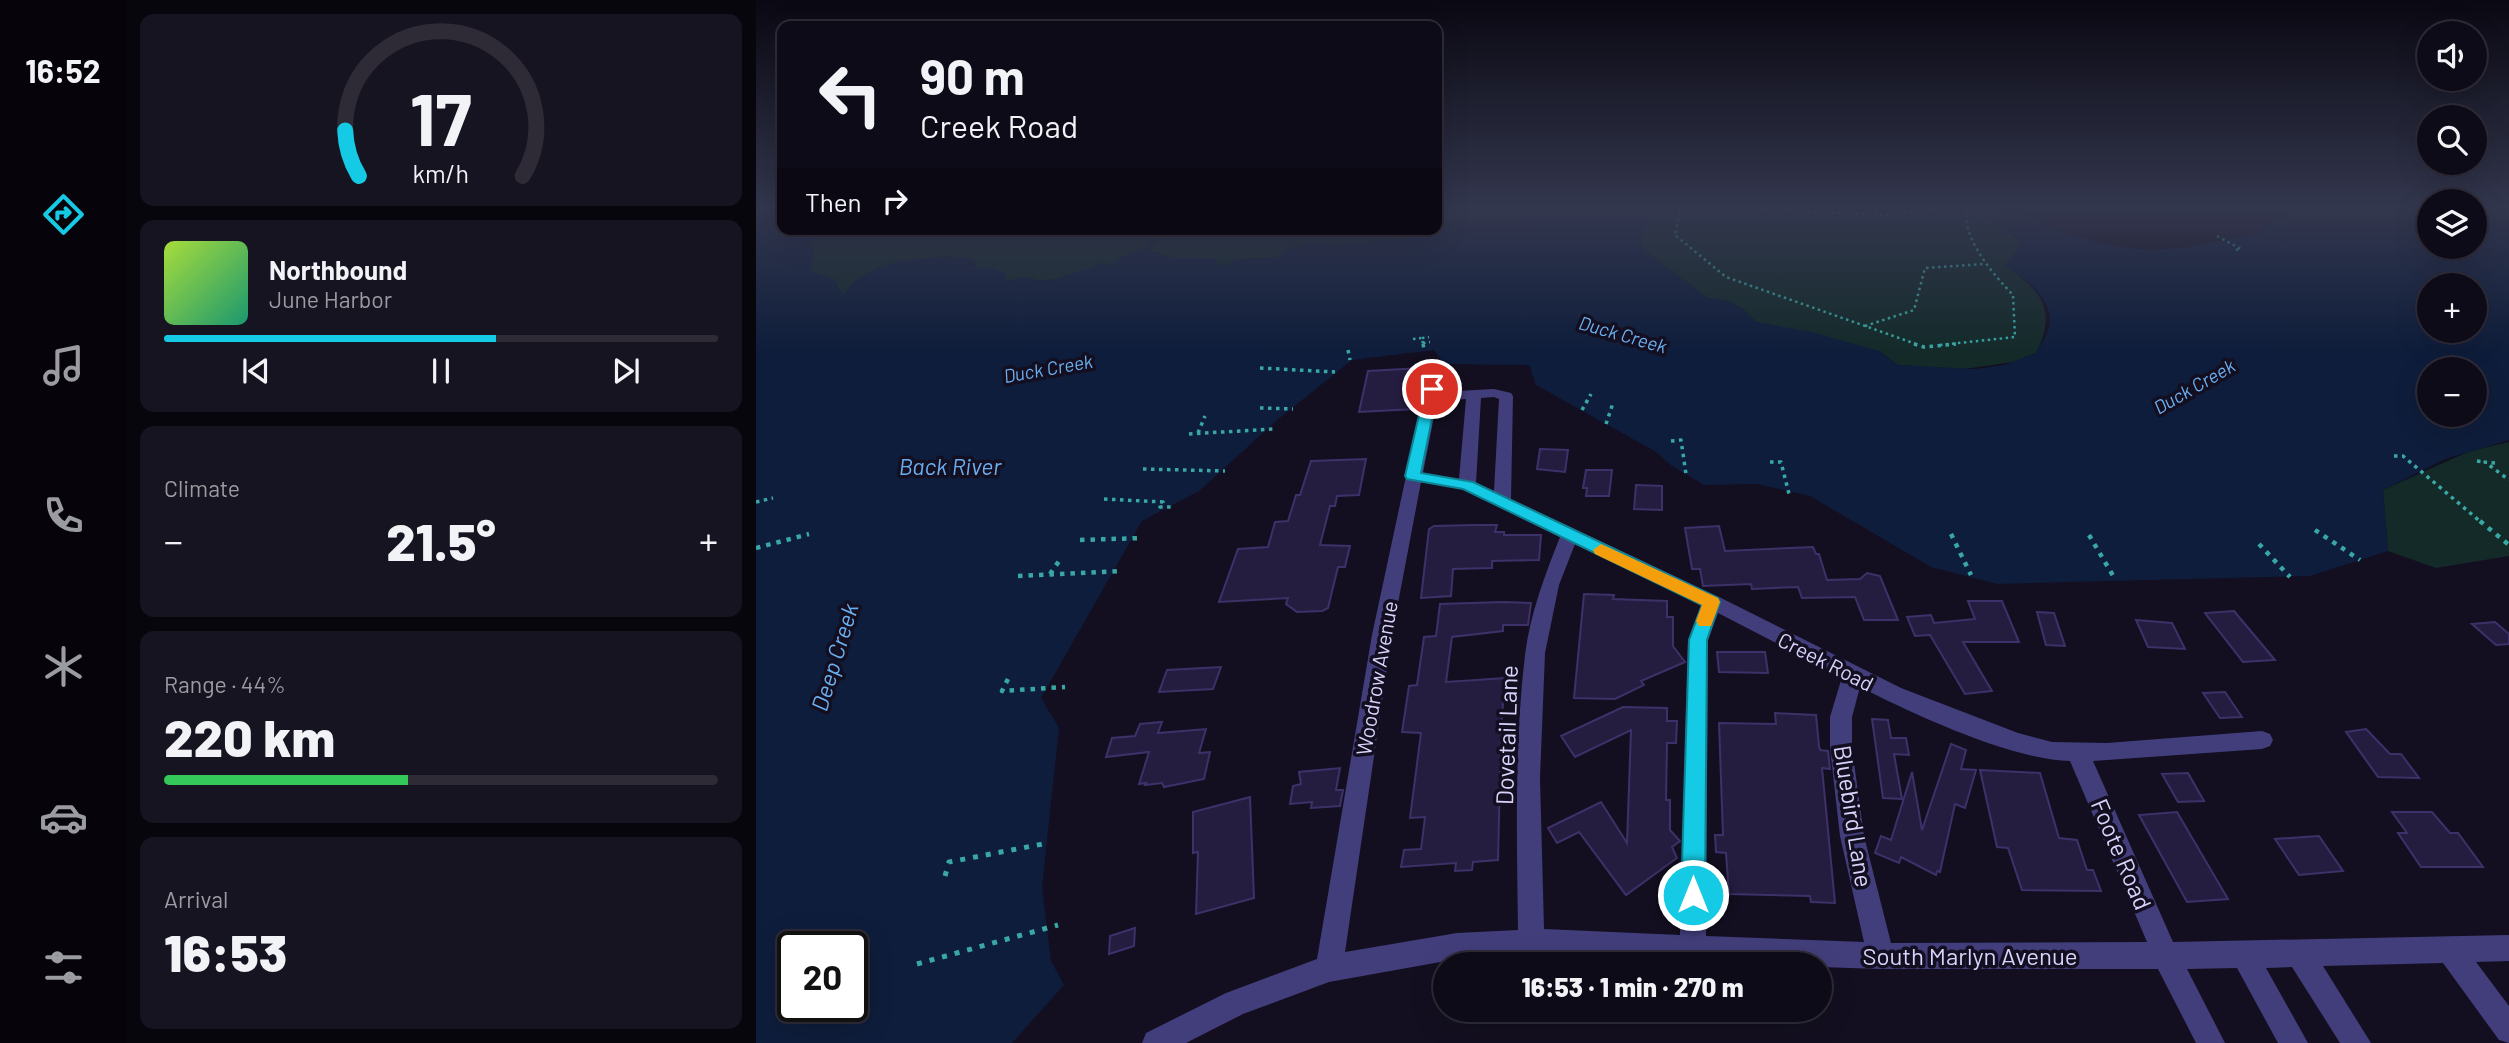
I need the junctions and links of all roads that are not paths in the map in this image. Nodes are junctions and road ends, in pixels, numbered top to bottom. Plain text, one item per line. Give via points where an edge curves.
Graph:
1 (1474, 393) junction
2 (1413, 476) junction
3 (1467, 485) junction
4 (1502, 502) junction
5 (1570, 535) junction
6 (1712, 602) junction
7 (1853, 676) junction
8 (2262, 740) dead end
9 (2078, 752) junction
10 (1531, 942) junction
11 (1693, 947) junction
12 (2509, 948) edge
13 (2450, 950) junction
14 (2300, 955) junction
15 (1881, 956) junction
16 (2166, 956) junction
17 (2244, 956) junction
18 (1329, 968) junction
19 (2509, 1030) edge
20 (1156, 1043) edge
21 (2211, 1043) edge
22 (2294, 1043) edge
23 (2357, 1043) edge

1 - 2 street, Woodrow Avenue via 1431,393
1 - 3 street
1 - 4 street via 1506,396
2 - 3 street, Creek Road
2 - 18 street, Woodrow Avenue via 1382,635
3 - 4 street, Creek Road
4 - 5 street, Creek Road
5 - 6 street, Creek Road
5 - 10 street, Dovetail Lane via 1550,585 1535,653 1528,778
6 - 7 street, Creek Road
6 - 11 street via 1698,640
7 - 9 street, Creek Road via 1958,721 2052,751
7 - 15 street, Bluebird Lane via 1841,717 1841,748 1852,836
8 - 9 street, Creek Road
9 - 16 street, Foote Road
10 - 11 street, South Marlyn Avenue
10 - 18 street, South Marlyn Avenue via 1457,946
11 - 15 street, South Marlyn Avenue
12 - 13 street, South Marlyn Avenue
13 - 14 street, South Marlyn Avenue
13 - 19 street
14 - 17 street, South Marlyn Avenue
14 - 23 street
15 - 16 street, South Marlyn Avenue
16 - 17 street, South Marlyn Avenue
16 - 21 street, Foote Road
17 - 22 street
18 - 20 street, South Marlyn Avenue via 1236,1003

